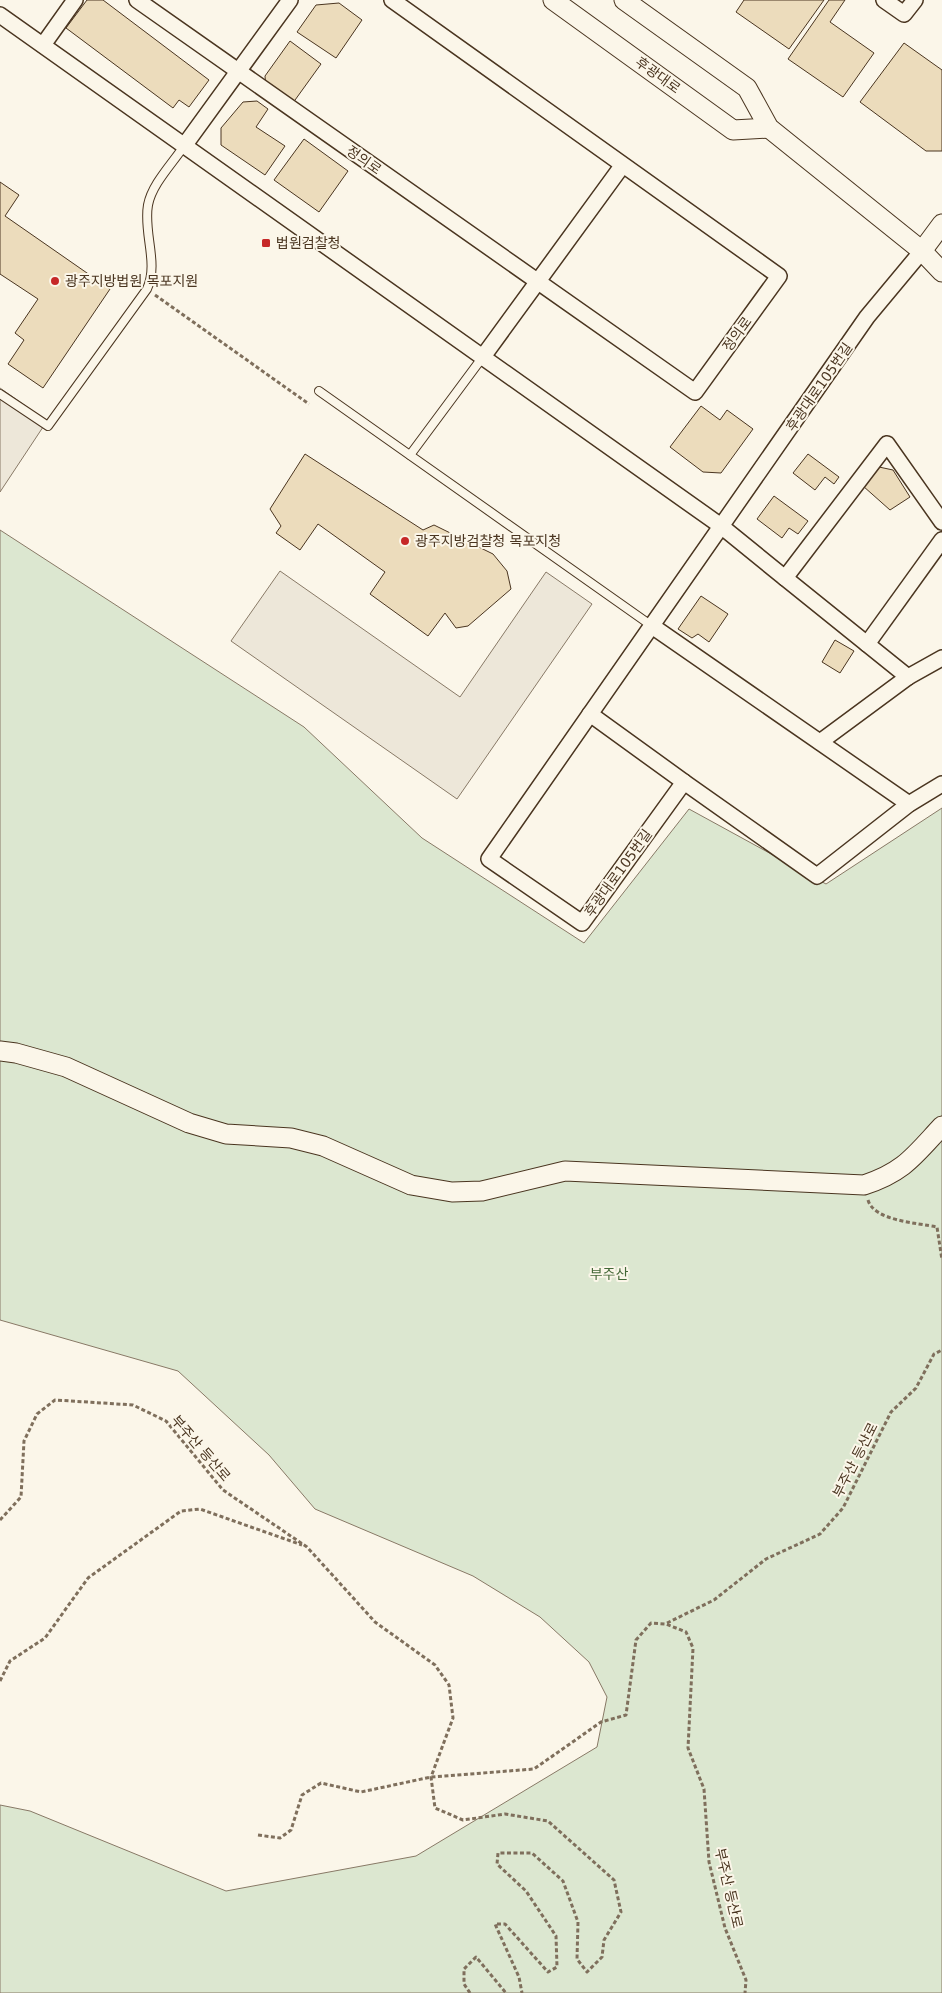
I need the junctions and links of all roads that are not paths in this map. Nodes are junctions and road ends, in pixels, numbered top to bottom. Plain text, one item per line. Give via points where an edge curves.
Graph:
1 (75, 0) edge
2 (137, 0) edge
3 (290, 0) edge
4 (392, 0) edge
5 (553, 0) edge
6 (624, 0) edge
7 (884, 0) edge
8 (915, 0) edge
9 (0, 15) edge
10 (43, 45) junction
11 (238, 72) junction
12 (769, 128) junction
13 (184, 146) junction
14 (622, 166) junction
15 (942, 224) edge
16 (922, 251) junction
17 (942, 272) edge
18 (538, 282) junction
19 (482, 358) junction
20 (318, 390) dead end
21 (0, 394) edge
22 (410, 455) junction
23 (942, 522) edge
24 (721, 526) junction
25 (942, 540) edge
26 (785, 578) junction
27 (652, 626) junction
28 (867, 644) junction
29 (942, 658) edge
30 (908, 677) junction
31 (590, 714) junction
32 (820, 742) junction
33 (684, 782) junction
34 (942, 784) edge
35 (908, 804) junction
36 (0, 1051) edge
37 (942, 1126) edge

1 - 10 street
2 - 11 street, 정의로
3 - 11 street
4 - 14 street, 정의로
5 - 12 street, 후광대로 via 733,130
6 - 12 street via 747,88
7 - 8 street via 904,14
9 - 10 street
10 - 13 street
11 - 13 street
11 - 18 street, 정의로
12 - 16 street
13 - 19 street
13 - 21 lane via 148,204 146,219 152,270 147,289 48,426
14 - 18 street
14 - 18 street, 정의로 via 779,276 694,392
15 - 16 street
16 - 17 street
16 - 24 street, 후광대로105번길 via 867,317
18 - 19 street
19 - 22 lane
19 - 24 street
20 - 22 lane
22 - 27 lane
23 - 26 street via 887,444
24 - 26 street
24 - 27 street, 후광대로105번길
25 - 28 street
26 - 28 street
27 - 31 street, 후광대로105번길
27 - 32 street
28 - 30 street
29 - 30 street
30 - 32 street
31 - 33 street
31 - 33 street, 후광대로105번길 via 489,859 582,923
32 - 35 street
33 - 35 street via 817,876
34 - 35 street
36 - 37 street via 66,1067 189,1123 226,1134 292,1138 323,1146 411,1185 452,1192 482,1191 565,1171 864,1185 888,1177 910,1162

